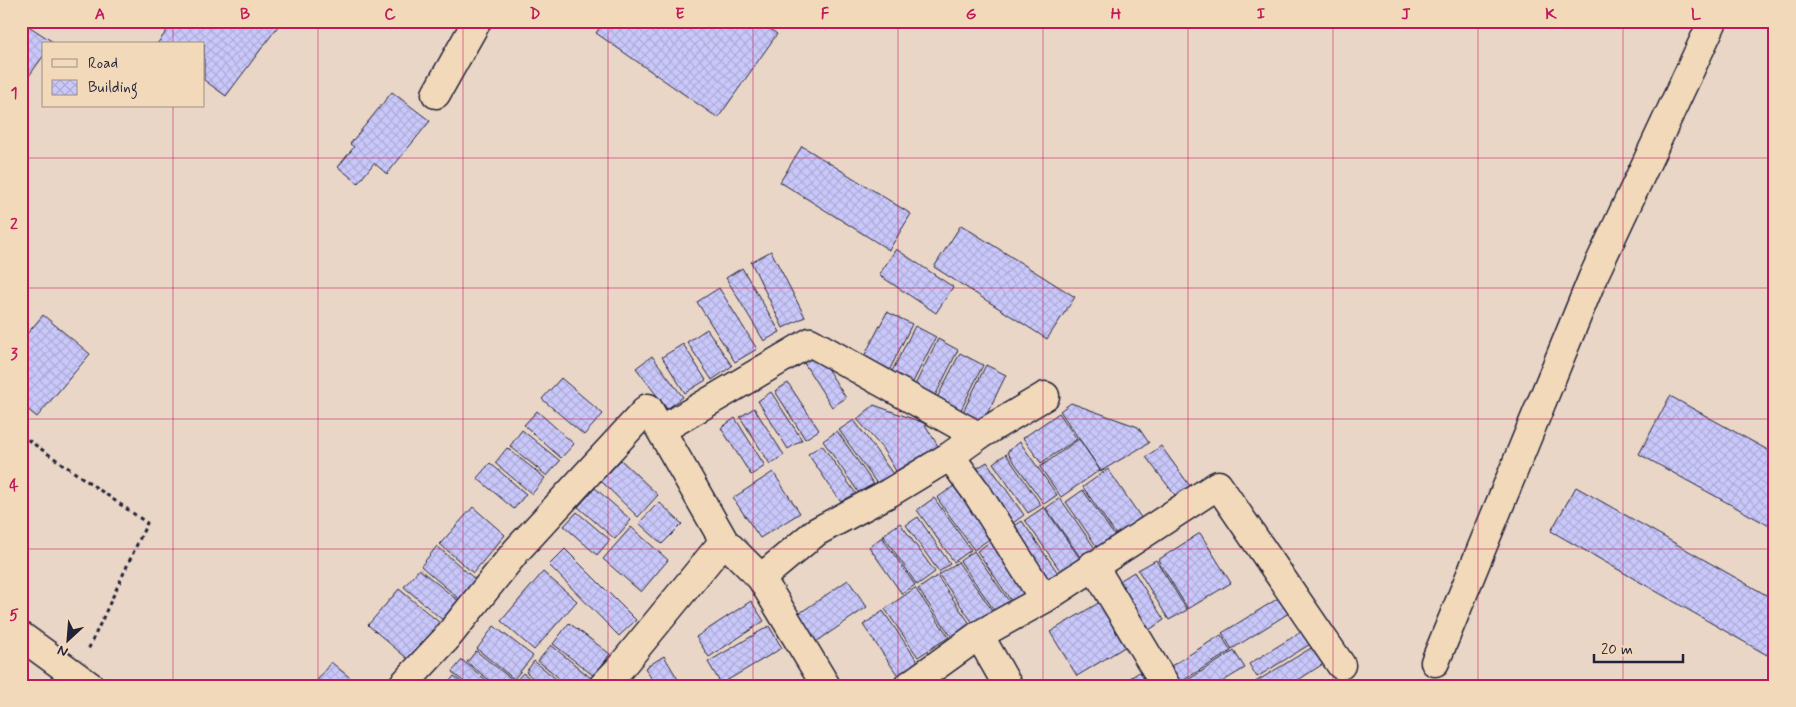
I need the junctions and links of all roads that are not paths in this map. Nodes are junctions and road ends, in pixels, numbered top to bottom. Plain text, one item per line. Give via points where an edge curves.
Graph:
1 (478, 21) edge
2 (1713, 21) edge
3 (436, 94) dead end
4 (1045, 396) dead end
5 (661, 430) junction
6 (978, 436) junction
7 (950, 456) junction
8 (724, 540) junction
9 (1093, 565) junction
10 (761, 578) junction
11 (1044, 599) junction
12 (979, 635) junction
13 (21, 636) edge
14 (1435, 662) dead end
15 (1341, 665) dead end
16 (617, 680) edge
17 (83, 681) edge
18 (402, 686) edge
19 (826, 686) edge
20 (908, 686) edge
21 (1008, 686) edge
22 (1166, 686) edge

1 - 3 street
2 - 14 street via 1593,278
4 - 6 street
5 - 6 street via 810,342
5 - 8 street
5 - 18 street via 648,408 517,550 445,640
6 - 7 street
7 - 10 street via 816,532
7 - 11 street
8 - 10 street
8 - 16 street
9 - 11 street
9 - 15 street via 1218,485
9 - 22 street
10 - 19 street
11 - 12 street
12 - 20 street
12 - 21 street
13 - 17 street

